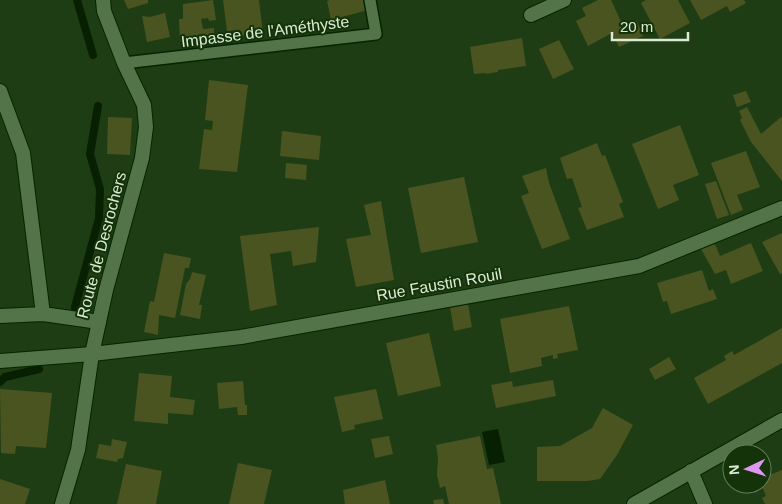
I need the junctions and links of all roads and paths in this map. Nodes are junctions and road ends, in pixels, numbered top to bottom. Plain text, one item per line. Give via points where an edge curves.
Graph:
1 (103, 0) edge
2 (370, 0) edge
3 (564, 0) edge
4 (531, 15) dead end
5 (124, 63) junction
6 (0, 92) edge
7 (782, 208) edge
8 (43, 314) junction
9 (0, 316) edge
10 (99, 322) junction
11 (92, 354) junction
12 (0, 361) edge
13 (782, 420) edge
14 (691, 471) junction
15 (62, 504) edge
16 (634, 504) edge
17 (705, 504) edge

1 - 5 street, Route de Desrochers via 104,11
2 - 5 lane, Impasse de l'Améthyste via 376,34
3 - 4 street
5 - 10 street, Route de Desrochers via 144,105 146,127 142,158
6 - 8 street via 23,153
7 - 11 street, Rue Faustin Rouil via 639,266 241,337
8 - 9 street
8 - 10 street
10 - 11 street, Route de Desrochers
11 - 12 street, Rue Faustin Rouil
11 - 15 street, Route de Desrochers via 78,450
13 - 14 street
14 - 16 street
14 - 17 street

